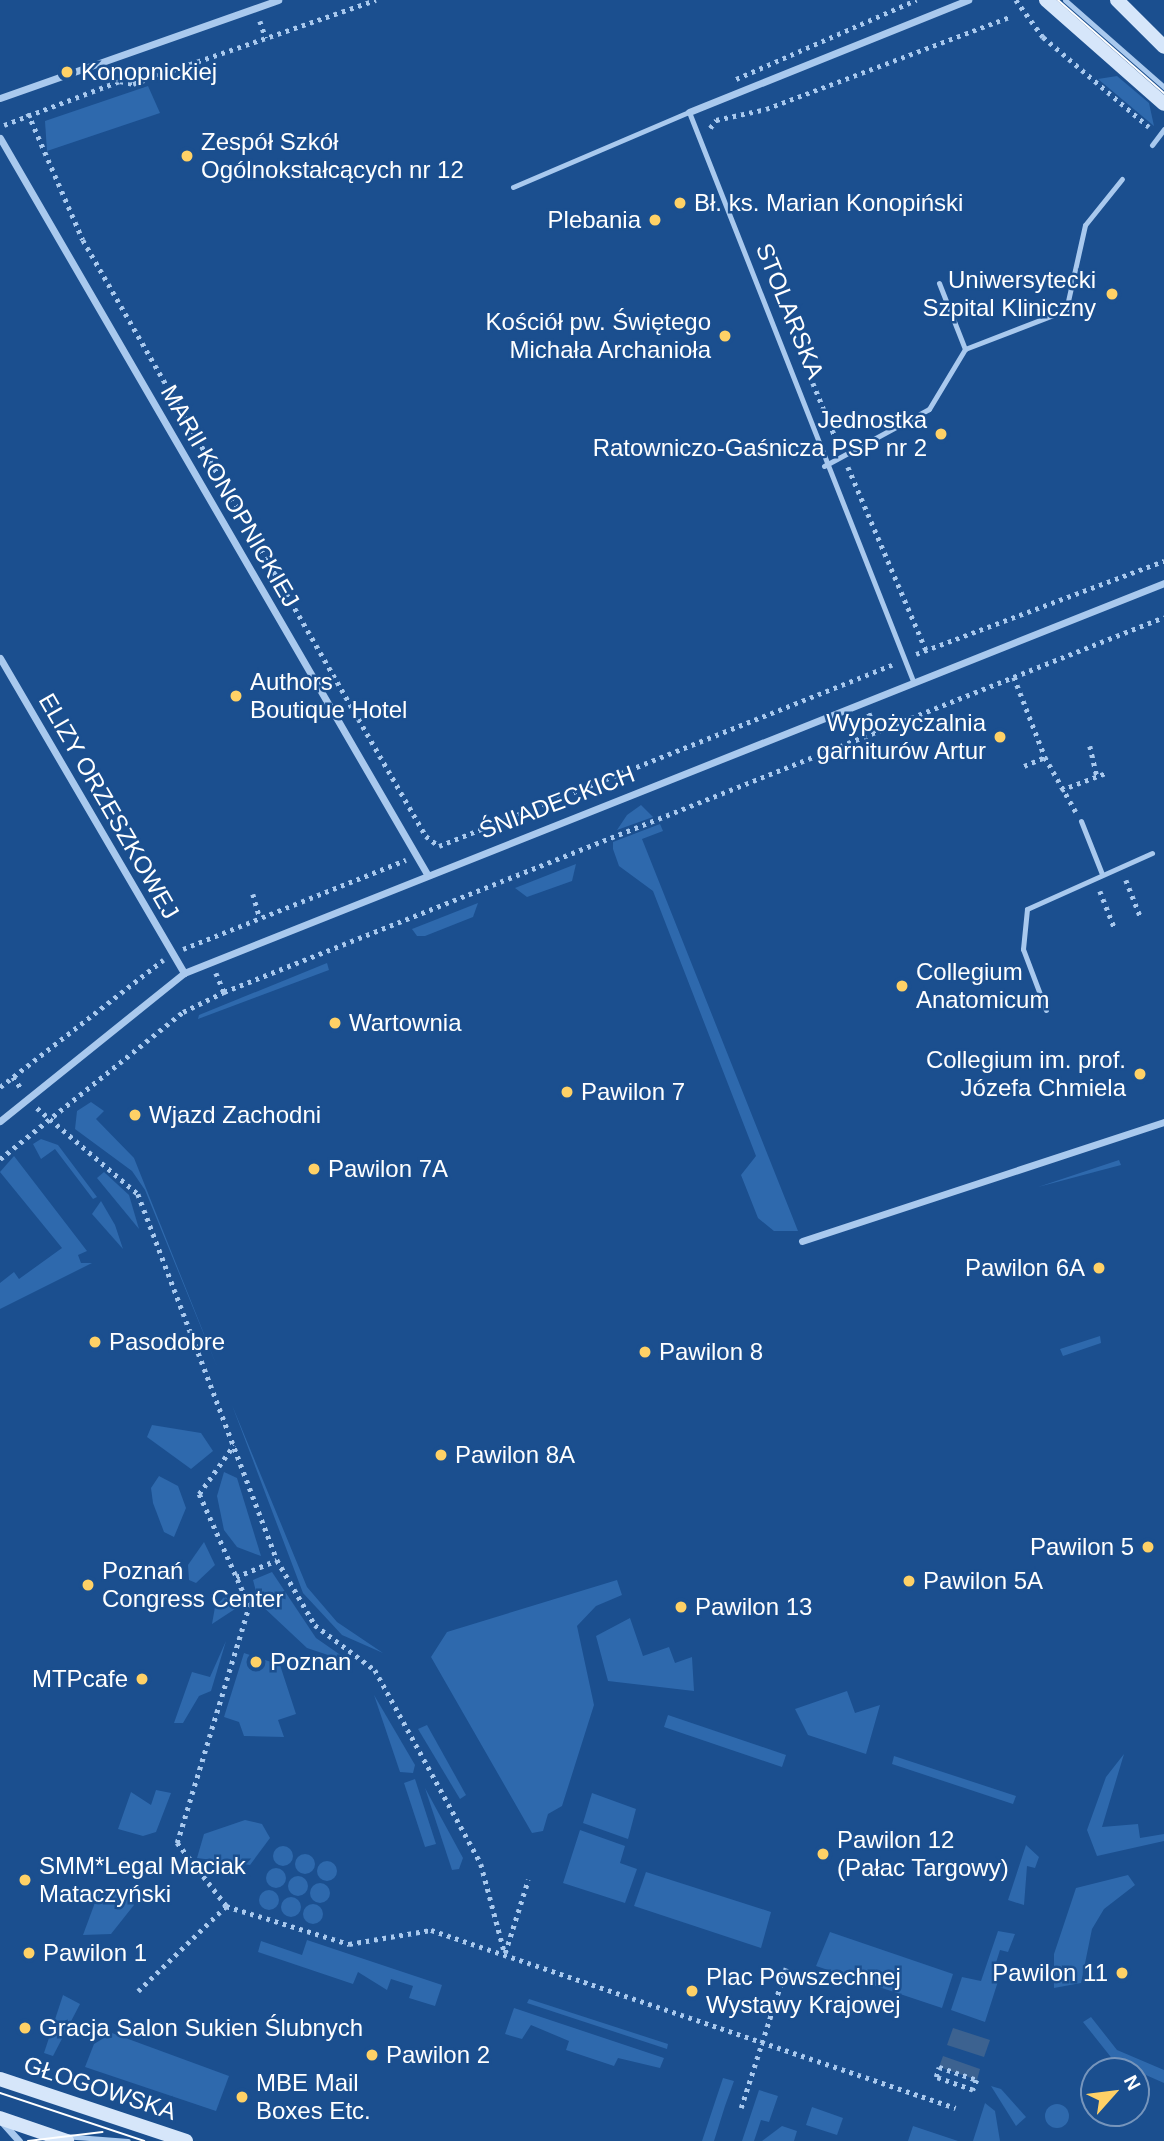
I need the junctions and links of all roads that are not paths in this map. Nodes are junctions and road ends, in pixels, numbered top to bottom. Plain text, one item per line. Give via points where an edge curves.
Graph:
1 (278, 0) edge
2 (968, 0) edge
3 (1046, 0) edge
4 (1065, 0) edge
5 (1117, 0) edge
6 (1164, 47) edge
7 (1164, 87) edge
8 (0, 98) edge
9 (1164, 104) edge
10 (689, 112) junction
11 (1164, 129) edge
12 (0, 138) edge
13 (1152, 145) dead end
14 (1122, 179) dead end
15 (513, 187) dead end
16 (939, 283) dead end
17 (965, 349) junction
18 (824, 466) junction
19 (1164, 583) edge
20 (0, 658) edge
21 (913, 681) junction
22 (1081, 821) road end
23 (1153, 853) dead end
24 (427, 874) junction
25 (1102, 874) junction
26 (184, 973) junction
27 (1046, 1010) dead end
28 (0, 1120) edge
29 (1164, 1122) edge
30 (802, 1241) dead end
31 (0, 2079) edge
32 (0, 2119) edge
33 (61, 2139) edge
34 (19, 2141) edge
35 (40, 2141) edge
36 (127, 2141) edge
37 (186, 2141) edge

1 - 8 street
2 - 10 street
3 - 9 street
4 - 7 lane
5 - 6 street
10 - 15 lane
10 - 18 lane, STOLARSKA via 807,405
11 - 13 lane
12 - 24 street, MARII KONOPNICKIEJ
14 - 17 lane via 1085,225 1066,310
16 - 17 lane
17 - 18 lane via 929,409 841,452
18 - 21 lane, STOLARSKA
19 - 21 street, ŚNIADECKICH
20 - 26 street, ELIZY ORZESZKOWEJ
21 - 24 street, ŚNIADECKICH
22 - 25 lane
23 - 25 lane
24 - 26 street, ŚNIADECKICH
25 - 27 lane via 1036,901 1024,917 1023,950
26 - 28 street, ŚNIADECKICH
29 - 30 street
31 - 37 street, GŁOGOWSKA
32 - 33 street
32 - 34 street
33 - 35 lane
33 - 36 lane

